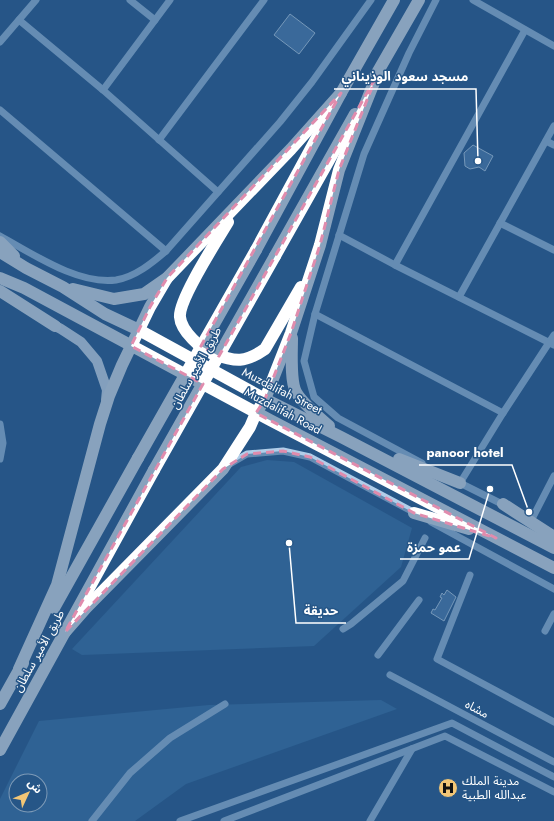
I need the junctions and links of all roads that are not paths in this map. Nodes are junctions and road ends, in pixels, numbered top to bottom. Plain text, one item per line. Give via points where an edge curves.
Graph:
1 (36, 0) edge
2 (130, 0) edge
3 (170, 0) edge
4 (264, 0) edge
5 (371, 0) edge
6 (394, 0) edge
7 (419, 0) edge
8 (436, 0) edge
9 (473, 0) edge
10 (19, 20) junction
11 (155, 20) junction
12 (525, 30) junction
13 (0, 42) edge
14 (554, 46) edge
15 (377, 74) junction
16 (103, 90) junction
17 (341, 93) junction
18 (0, 110) edge
19 (554, 126) edge
20 (159, 140) junction
21 (546, 141) junction
22 (554, 145) edge
23 (218, 192) junction
24 (238, 203) junction
25 (500, 223) junction
26 (340, 235) junction
27 (0, 236) edge
28 (0, 242) edge
29 (554, 250) edge
30 (166, 251) junction
31 (0, 252) edge
32 (314, 263) junction
33 (395, 265) junction
34 (26, 268) junction
35 (0, 278) edge
36 (167, 278) junction
37 (63, 287) junction
38 (0, 291) edge
39 (0, 297) edge
40 (459, 297) junction
41 (315, 314) junction
42 (127, 324) junction
43 (55, 326) junction
44 (139, 330) junction
45 (291, 333) junction
46 (554, 335) edge
47 (118, 339) junction
48 (552, 344) edge
49 (131, 346) junction
50 (265, 399) junction
51 (278, 405) junction
52 (106, 407) junction
53 (256, 412) junction
54 (503, 413) junction
55 (270, 420) junction
56 (0, 424) edge
57 (341, 436) junction
58 (0, 459) edge
59 (223, 469) junction
60 (554, 476) edge
61 (460, 483) junction
62 (503, 504) junction
63 (414, 513) junction
64 (532, 519) junction
65 (554, 530) edge
66 (554, 537) edge
67 (425, 538) dead end
68 (496, 538) junction
69 (516, 548) junction
70 (554, 548) edge
71 (554, 568) edge
72 (554, 571) edge
73 (470, 576) dead end
74 (554, 588) edge
75 (419, 600) dead end
76 (554, 614) edge
77 (343, 629) dead end
78 (545, 631) dead end
79 (65, 632) junction
80 (378, 654) dead end
81 (19, 669) junction
82 (390, 675) dead end
83 (0, 704) edge
84 (225, 704) dead end
85 (554, 712) edge
86 (552, 721) edge
87 (412, 749) junction
88 (0, 750) edge
89 (554, 762) edge
90 (554, 777) edge
91 (554, 792) edge
92 (92, 821) edge
93 (180, 821) edge
94 (224, 821) edge
95 (370, 821) edge

1 - 10 street
2 - 11 street
3 - 11 street
4 - 20 street
5 - 23 street via 285,116
6 - 17 highway, طريق الأمير سلطان
7 - 15 highway, طريق الأمير سلطان
8 - 26 street via 409,52 364,154
9 - 12 street
10 - 13 street
10 - 16 street
11 - 16 street
12 - 14 street
12 - 33 street
15 - 32 highway via 339,170
15 - 79 highway, طريق الأمير سلطان, bridge
16 - 20 street
17 - 24 highway
17 - 81 highway, طريق الأمير سلطان, bridge via 256,250
18 - 30 street
19 - 21 street
20 - 23 street
21 - 22 street
21 - 25 street
23 - 30 street
24 - 32 highway via 184,300 180,316 183,329 191,338 210,353 231,360 244,359 265,349
24 - 36 highway
25 - 29 street
25 - 40 street
26 - 33 street
26 - 41 street
27 - 30 street via 72,274 94,280 117,280 132,275
28 - 34 highway
31 - 34 highway, Muzdalifah Street
32 - 45 highway
33 - 40 street
34 - 37 highway, Muzdalifah Street
35 - 47 highway, Muzdalifah Road via 24,288
36 - 37 highway via 144,294 114,299
36 - 44 highway
37 - 42 highway, Muzdalifah Street via 105,314
38 - 43 highway
39 - 43 main road
40 - 48 street
41 - 54 street
41 - 61 street via 304,361 314,396 338,418
42 - 44 highway, Muzdalifah Street
42 - 47 highway via 131,333 127,339
43 - 52 main road via 81,342 97,361 107,390
44 - 49 highway
44 - 50 highway, Muzdalifah Street
45 - 50 highway
45 - 57 highway via 296,391 311,410
46 - 48 street
47 - 49 highway, Muzdalifah Road
48 - 54 street
49 - 52 highway
49 - 53 highway, Muzdalifah Road
50 - 51 highway, Muzdalifah Street
50 - 53 highway
51 - 55 highway via 267,404 264,411
51 - 57 highway, Muzdalifah Street
52 - 81 highway via 57,585
53 - 55 highway, Muzdalifah Road
53 - 59 highway via 250,427
54 - 61 street
55 - 68 highway, Muzdalifah Road
56 - 58 street via 3,443
57 - 61 highway
57 - 70 highway, Muzdalifah Street
59 - 63 street via 247,454 283,451 310,457
59 - 79 highway
60 - 64 street
61 - 62 street
62 - 64 street
62 - 66 highway
63 - 68 highway
63 - 74 street
64 - 65 street
67 - 77 street via 403,580
68 - 69 highway, Muzdalifah Road
69 - 71 highway, Muzdalifah Road
69 - 72 highway
73 - 86 street via 437,659
75 - 80 street
76 - 78 street
79 - 88 highway, طريق الأمير سلطان
81 - 83 highway, طريق الأمير سلطان
82 - 89 street, مشاه
84 - 92 street via 170,738 130,773
85 - 86 street
87 - 91 street via 445,736
87 - 94 street
87 - 95 street
90 - 93 street via 452,723

